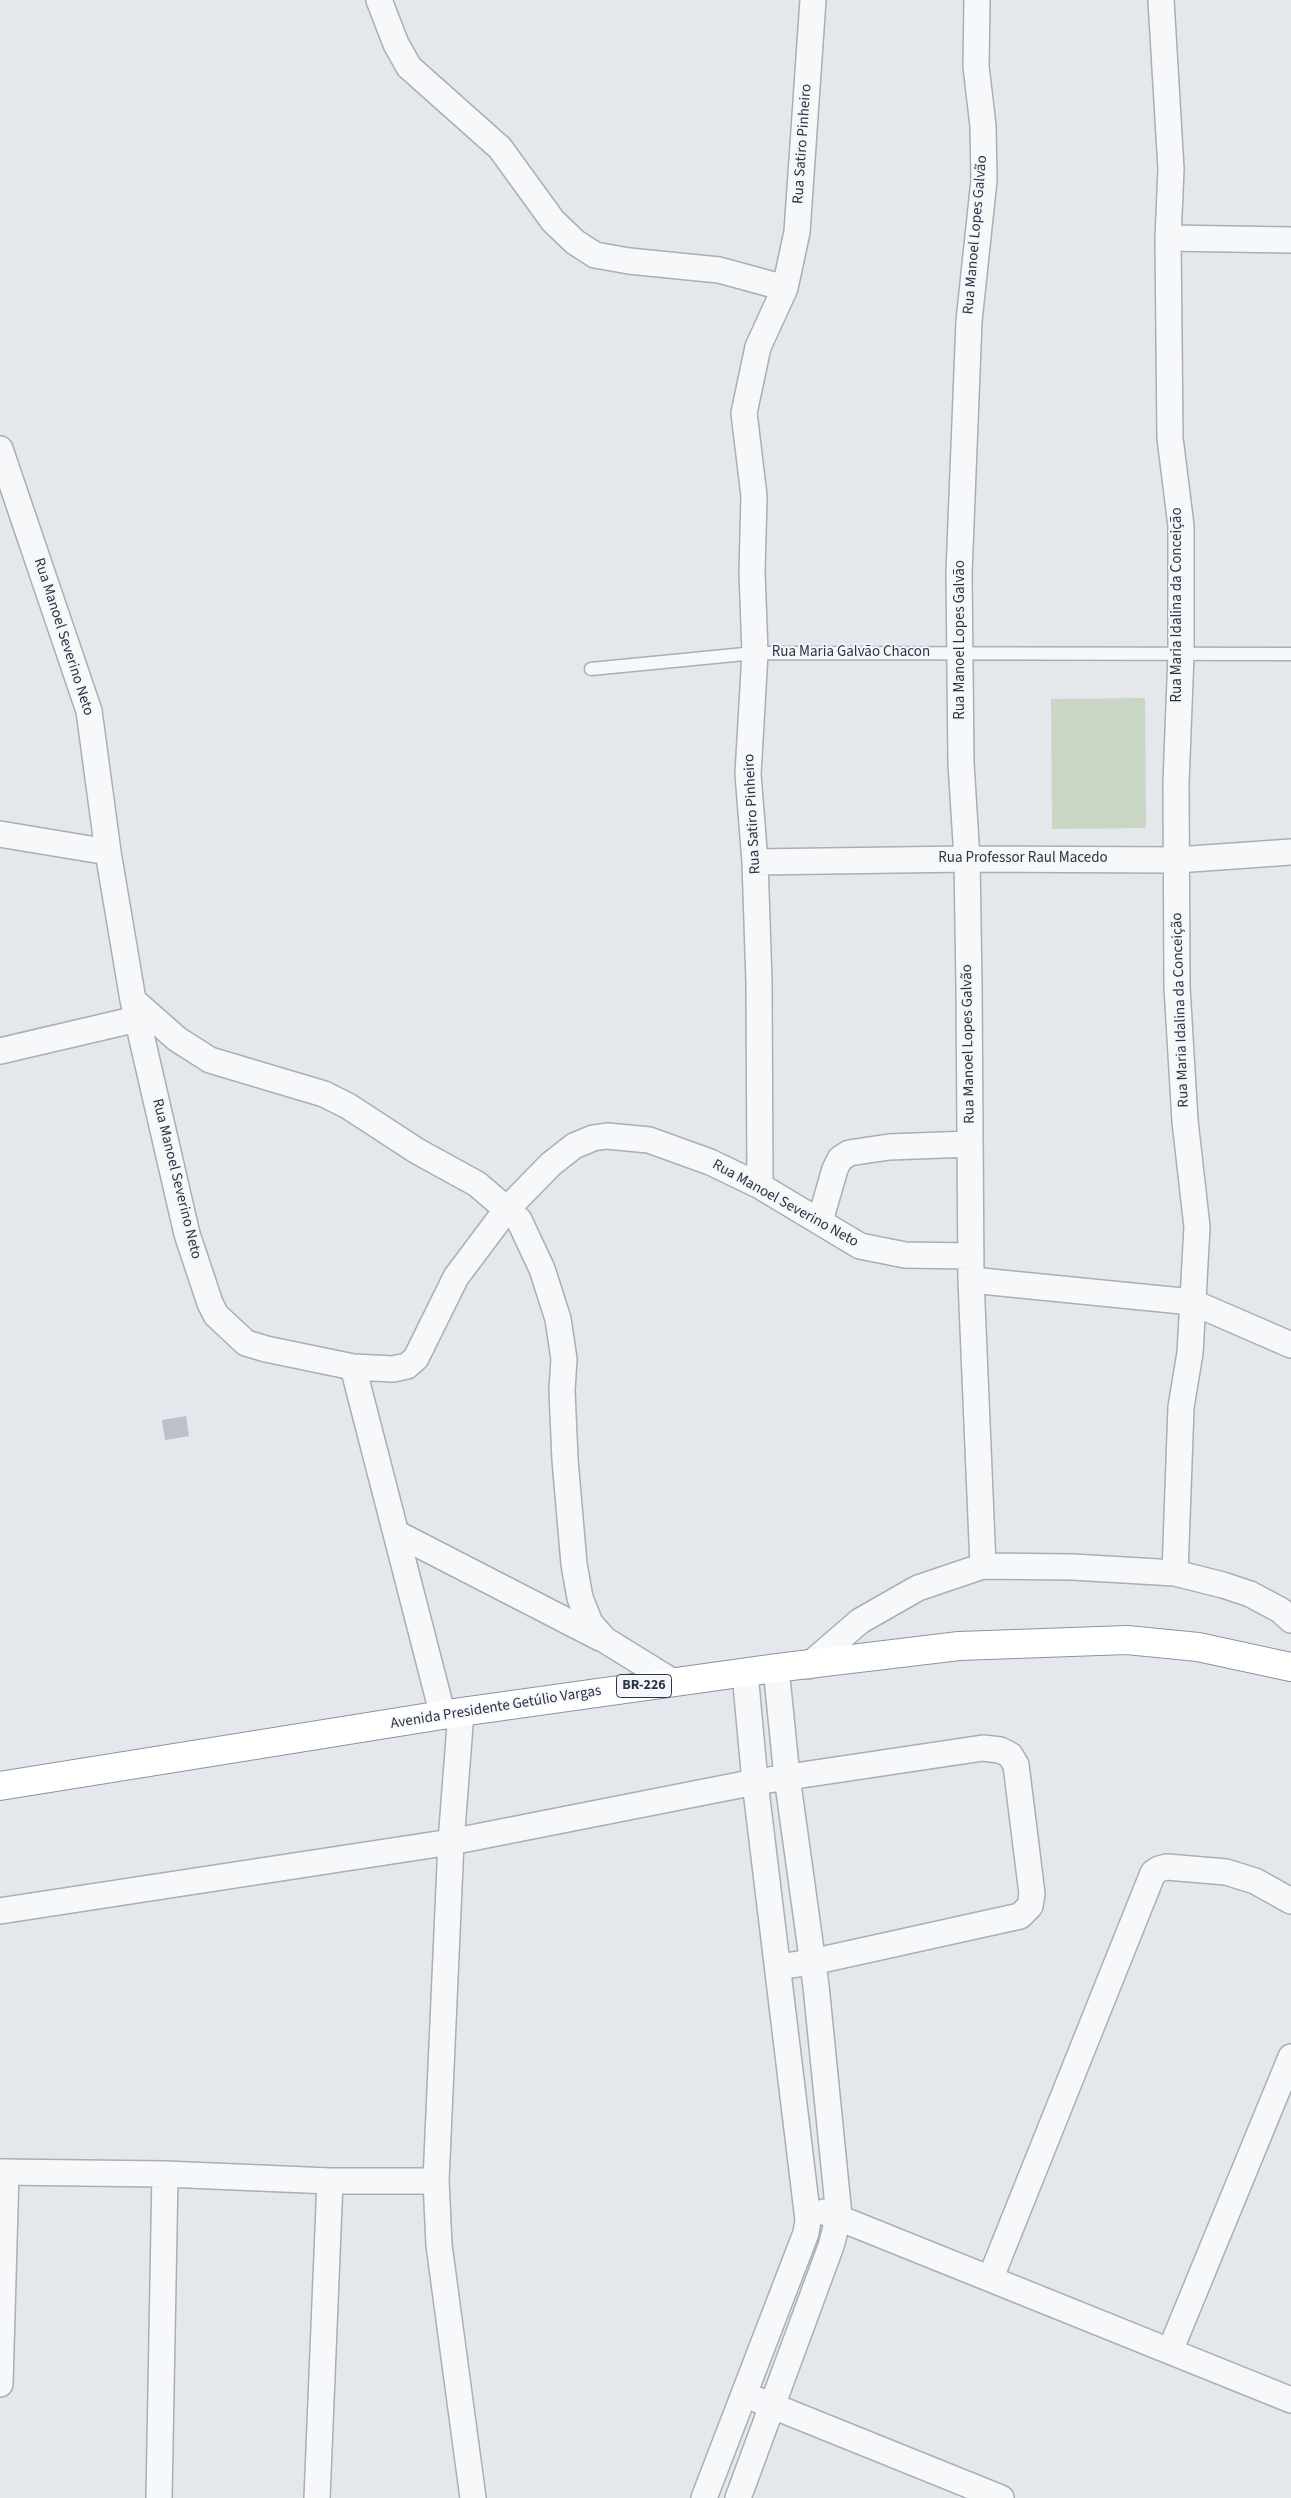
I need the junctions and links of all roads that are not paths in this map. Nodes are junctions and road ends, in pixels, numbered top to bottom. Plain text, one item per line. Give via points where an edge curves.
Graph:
1 (379, 0) edge
2 (812, 0) edge
3 (977, 0) edge
4 (1161, 0) edge
5 (1168, 238) junction
6 (1291, 240) edge
7 (785, 288) junction
8 (0, 449) edge
9 (755, 653) junction
10 (960, 653) junction
11 (1181, 654) junction
12 (1291, 654) edge
13 (591, 669) dead end
14 (0, 834) edge
15 (108, 852) junction
16 (1291, 852) edge
17 (967, 859) junction
18 (1177, 860) junction
19 (755, 862) junction
20 (135, 1010) junction
21 (0, 1051) edge
22 (970, 1144) junction
23 (760, 1186) junction
24 (507, 1209) junction
25 (820, 1221) junction
26 (971, 1268) junction
27 (1192, 1302) junction
28 (1291, 1345) edge
29 (353, 1366) junction
30 (396, 1533) junction
31 (983, 1566) junction
32 (1175, 1573) junction
33 (1287, 1615) edge
34 (605, 1640) junction
35 (808, 1666) junction
36 (1291, 1667) edge
37 (776, 1668) junction
38 (745, 1672) junction
39 (673, 1682) junction
40 (452, 1714) junction
41 (787, 1778) junction
42 (755, 1782) junction
43 (0, 1786) edge
44 (451, 1842) junction
45 (1291, 1901) edge
46 (0, 1911) edge
47 (812, 1962) junction
48 (778, 1966) junction
49 (1291, 2057) edge
50 (3, 2172) edge
51 (165, 2174) junction
52 (330, 2181) junction
53 (436, 2181) junction
54 (807, 2208) junction
55 (839, 2216) junction
56 (991, 2278) junction
57 (1170, 2351) junction
58 (0, 2384) edge
59 (743, 2394) junction
60 (1291, 2400) edge
61 (772, 2406) junction
62 (158, 2498) edge
63 (317, 2498) edge
64 (474, 2498) edge
65 (704, 2498) edge
66 (738, 2498) edge
67 (1001, 2498) edge

1 - 7 street via 409,67 500,148 553,221 575,242 595,255 719,270
2 - 7 street, Rua Satiro Pinheiro via 797,232
3 - 10 street, Rua Manoel Lopes Galvão via 976,66 983,126 984,180 969,321 959,573
4 - 5 street, Rua Maria Idalina da Conceição via 1171,169
5 - 6 street
5 - 11 street, Rua Maria Idalina da Conceição via 1170,438 1181,526
7 - 9 street, Rua Satiro Pinheiro via 758,348 744,413 754,496
8 - 15 street, Rua Manoel Severino Neto via 89,711
9 - 10 lane, Rua Maria Galvão Chacon
9 - 13 lane, Rua Maria Galvão Chacon
9 - 19 street, Rua Satiro Pinheiro via 748,774
10 - 11 lane, Rua Maria Galvão Chacon
10 - 17 street, Rua Manoel Lopes Galvão via 961,764
11 - 12 lane, Rua Maria Galvão Chacon
11 - 18 street, Rua Maria Idalina da Conceição via 1176,782
14 - 15 street
15 - 20 street, Rua Manoel Severino Neto
16 - 18 street, Rua Professor Raul Macedo
17 - 18 street, Rua Professor Raul Macedo
17 - 19 street, Rua Professor Raul Macedo
17 - 22 street, Rua Manoel Lopes Galvão
18 - 27 street, Rua Maria Idalina da Conceição via 1177,987 1185,1121 1197,1227
19 - 23 street, Rua Satiro Pinheiro
20 - 21 street
20 - 24 street via 210,1060 324,1094 348,1106 417,1151 477,1184
20 - 29 street, Rua Manoel Severino Neto via 187,1234 216,1315 246,1343
22 - 25 street via 888,1147 849,1153 840,1159 835,1169
22 - 26 street, Rua Manoel Lopes Galvão
23 - 24 street, Rua Manoel Severino Neto via 710,1162 649,1140 607,1136 574,1146 551,1164
23 - 25 street, Rua Manoel Severino Neto via 791,1207
24 - 29 street, Rua Manoel Severino Neto via 456,1277 416,1358 407,1366 393,1369
24 - 34 street via 519,1220 529,1239 558,1319 564,1359 565,1460 574,1564 580,1598 590,1623
25 - 26 street, Rua Manoel Severino Neto via 845,1238 881,1252 936,1257
26 - 27 street, Rua Manoel Severino Neto
26 - 31 street, Rua Manoel Lopes Galvão
27 - 28 street, Rua Manoel Severino Neto
27 - 32 street, Rua Maria Idalina da Conceição via 1190,1353 1181,1408
29 - 30 street
30 - 34 street
30 - 40 street
31 - 32 street
31 - 35 street via 910,1593 860,1621
32 - 33 street via 1250,1594
34 - 39 street
35 - 36 highway, Avenida Presidente Getúlio Vargas / BR-226 via 960,1646 1127,1640 1198,1647
35 - 37 highway, Avenida Presidente Getúlio Vargas / BR-226
37 - 38 highway, Avenida Presidente Getúlio Vargas / BR-226
37 - 41 street
38 - 39 highway, Avenida Presidente Getúlio Vargas / BR-226
38 - 42 street
39 - 40 highway, Avenida Presidente Getúlio Vargas / BR-226
40 - 43 highway, Avenida Presidente Getúlio Vargas / BR-226
40 - 44 street
41 - 42 street
41 - 47 street
41 - 47 street via 983,1748 1005,1752 1016,1764 1032,1894 1030,1906 1020,1916
42 - 44 street
42 - 48 street
44 - 46 street
44 - 53 street
45 - 56 street via 1255,1881 1226,1872 1168,1867 1153,1873
47 - 48 street
47 - 55 street
48 - 54 street
49 - 57 street
50 - 51 street
50 - 58 street
51 - 52 street
51 - 62 street
52 - 53 street
52 - 63 street
53 - 64 street via 439,2245
54 - 55 street
54 - 59 street via 806,2233
55 - 56 street
55 - 61 street
56 - 57 street
57 - 60 street
59 - 61 street
59 - 65 street
61 - 66 street
61 - 67 street

